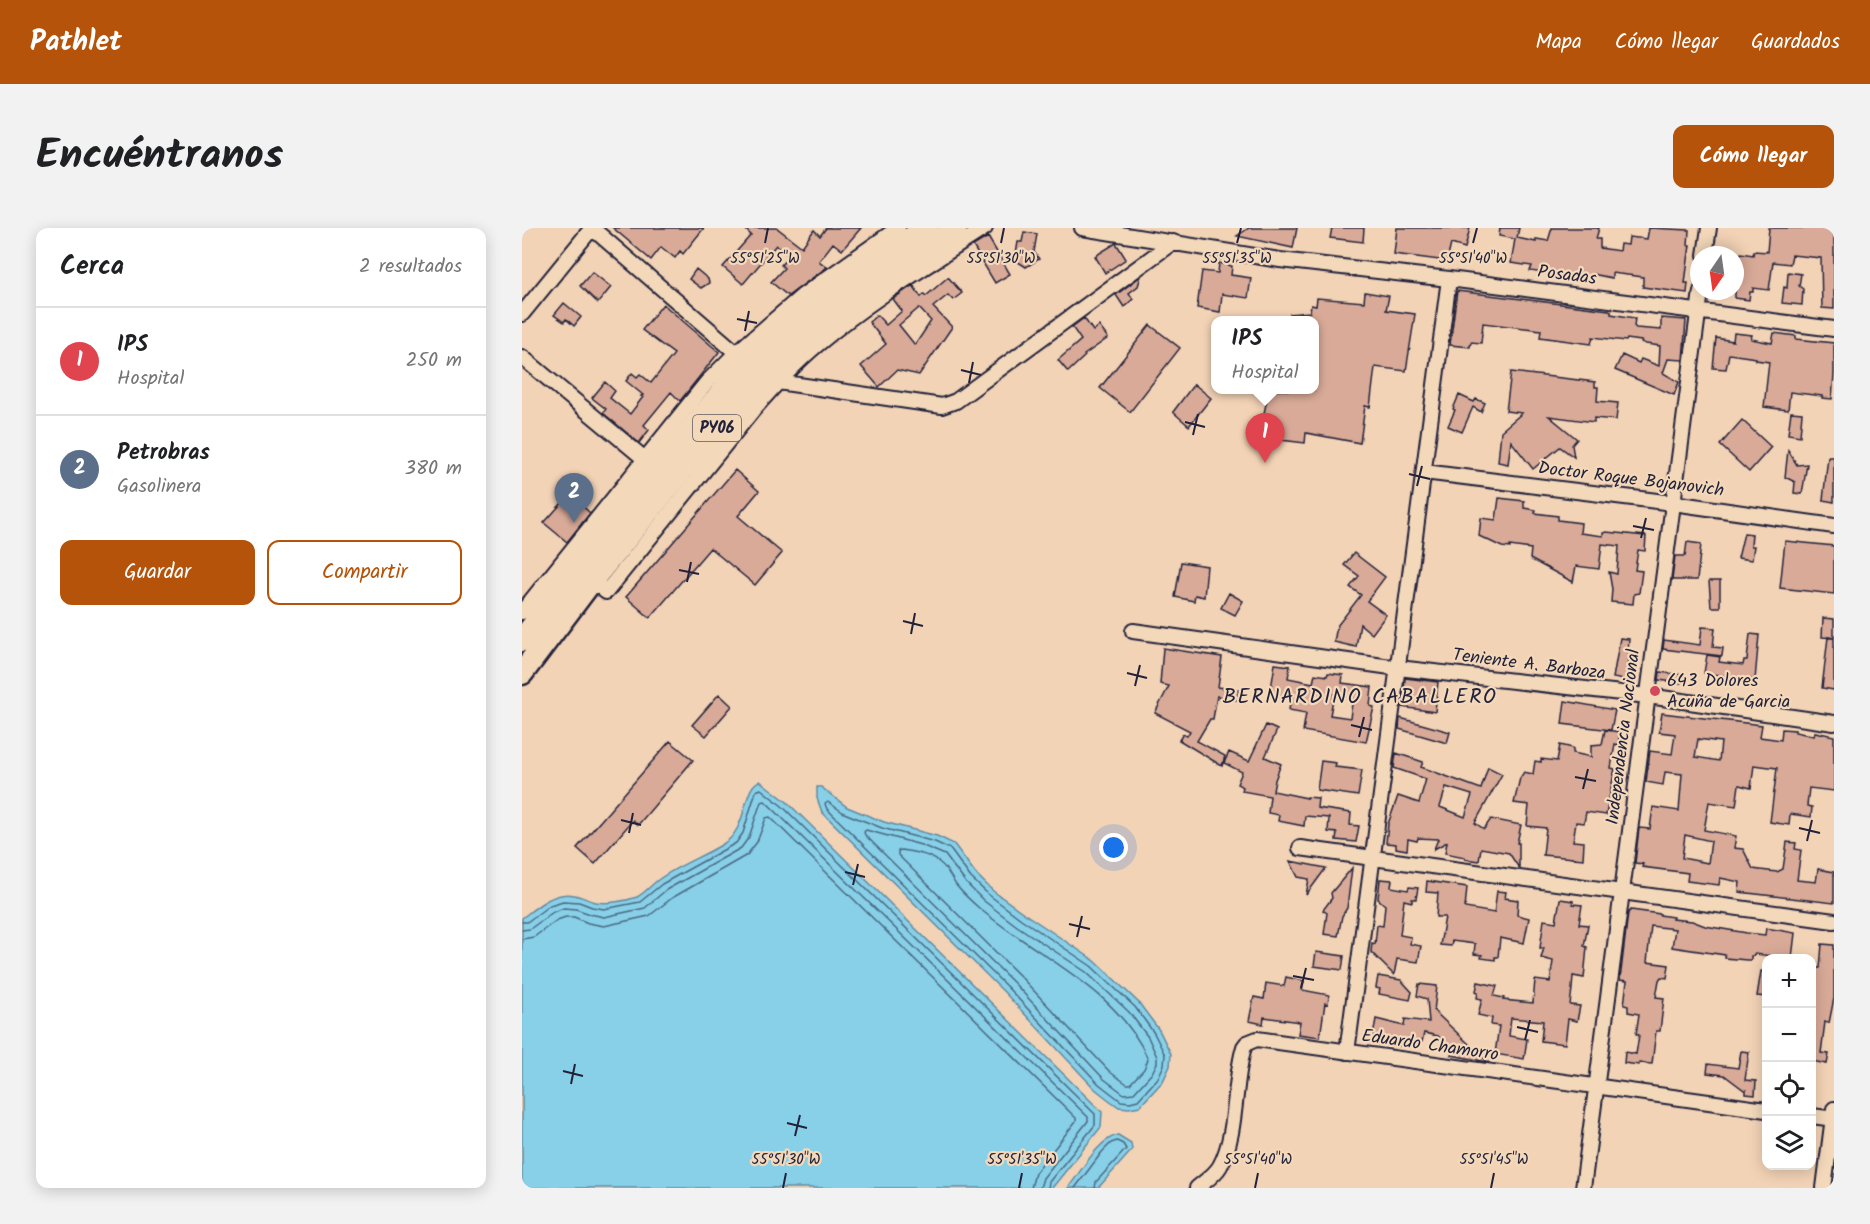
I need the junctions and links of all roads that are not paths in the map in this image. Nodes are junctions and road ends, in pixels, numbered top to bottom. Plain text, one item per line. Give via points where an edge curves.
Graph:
1 (592, 228) edge
2 (926, 228) edge
3 (956, 228) edge
4 (985, 228) edge
5 (1082, 228) edge
6 (1709, 228) edge
7 (906, 241) edge
8 (1173, 242) junction
9 (1706, 246) edge
10 (1449, 279) junction
11 (1700, 300) edge
12 (1698, 311) junction
13 (522, 314) edge
14 (1834, 329) edge
15 (522, 357) edge
16 (756, 368) junction
17 (651, 465) junction
18 (1424, 472) junction
19 (1673, 503) junction
20 (1834, 526) edge
21 (522, 612) edge
22 (1133, 631) dead end
23 (522, 640) edge
24 (1398, 668) junction
25 (522, 673) edge
26 (1648, 696) junction
27 (1834, 723) edge
28 (1300, 848) dead end
29 (1372, 858) junction
30 (1622, 892) junction
31 (1834, 921) edge
32 (1347, 1052) junction
33 (1596, 1088) junction
34 (1762, 1109) edge
35 (1816, 1116) edge
36 (1834, 1116) edge
37 (1197, 1188) edge
38 (1583, 1188) edge
39 (1824, 1188) edge

1 - 13 street
1 - 16 street
2 - 7 highway, PY06
3 - 7 highway, PY06
4 - 7 street
5 - 8 street, Posadas
6 - 9 street
7 - 16 highway, PY06 via 821,323
7 - 16 street via 802,296
8 - 10 street, Posadas via 1280,260
8 - 16 street via 956,401 942,406
10 - 12 street, Posadas
10 - 18 street
11 - 12 street, Independencia Nacional
12 - 14 street, Posadas
12 - 19 street, Independencia Nacional
15 - 17 street
16 - 17 highway, PY06
16 - 25 highway, PY06 via 750,387 592,580
17 - 21 street
17 - 23 highway, PY06
18 - 19 street, Doctor Roque Bojanovich
18 - 24 street
19 - 20 street, Doctor Roque Bojanovich
19 - 26 street, Independencia Nacional
22 - 24 street, Teniente A. Barboza
24 - 26 street, Teniente A. Barboza
24 - 29 street
26 - 27 street, Teniente A. Barboza
26 - 30 street, Independencia Nacional
28 - 29 street
29 - 30 street
29 - 32 street
30 - 31 street
30 - 33 street, Independencia Nacional
32 - 33 street, Eduardo Chamorro
32 - 37 street, Eduardo Chamorro via 1257,1039 1247,1043 1220,1167
33 - 34 street, Eduardo Chamorro
33 - 38 street, Independencia Nacional
35 - 36 street
36 - 39 street

